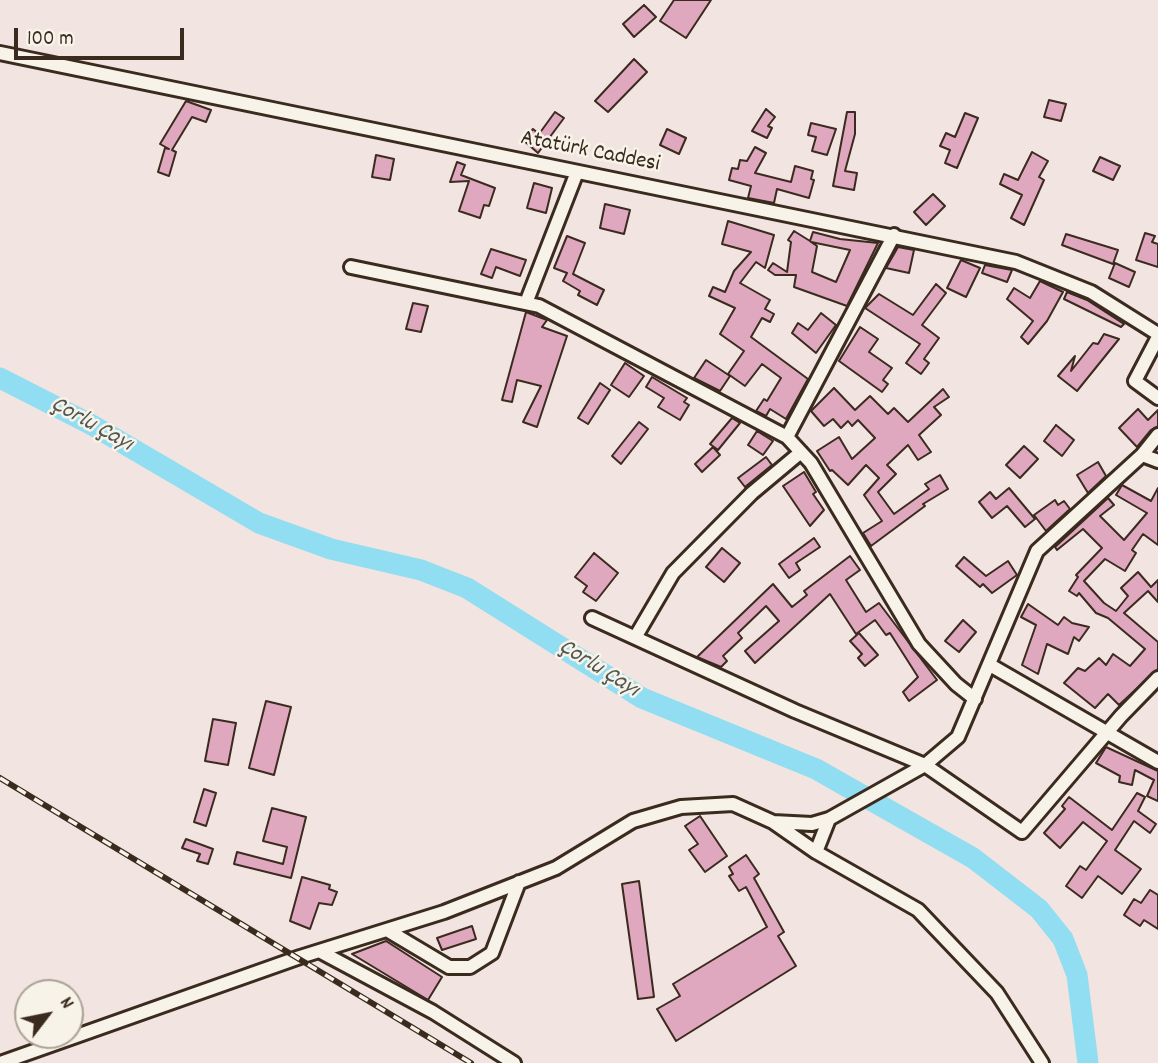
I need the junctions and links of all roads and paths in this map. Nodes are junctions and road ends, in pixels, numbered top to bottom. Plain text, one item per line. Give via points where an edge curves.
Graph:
1 (0, 53) edge
2 (577, 172) junction
3 (894, 235) junction
4 (351, 267) dead end
5 (526, 303) junction
6 (1158, 335) edge
7 (1158, 398) edge
8 (1158, 435) edge
9 (794, 444) junction
10 (1142, 455) junction
11 (1158, 461) edge
12 (592, 618) dead end
13 (636, 636) junction
14 (990, 665) junction
15 (1158, 678) edge
16 (975, 699) junction
17 (1106, 734) junction
18 (1158, 762) edge
19 (925, 765) junction
20 (829, 819) junction
21 (774, 822) junction
22 (816, 852) junction
23 (519, 882) junction
24 (387, 930) junction
25 (321, 952) junction
26 (0, 1063) edge
27 (514, 1063) edge
28 (1042, 1063) edge

1 - 2 street, Atatürk Caddesi
2 - 3 street, Atatürk Caddesi
2 - 5 street
3 - 6 street, Atatürk Caddesi via 1016,262 1091,292
3 - 9 street
4 - 5 street
5 - 9 street
6 - 7 street via 1135,381
8 - 10 street
9 - 13 street via 788,463 673,573
9 - 16 street via 811,463 919,644
10 - 11 street
10 - 14 street via 1037,551
12 - 13 street
13 - 19 street via 795,711
14 - 16 street
14 - 17 street
15 - 17 street
16 - 19 street via 958,737
17 - 18 street
17 - 19 street via 1022,832
19 - 20 street
20 - 21 street via 812,824
20 - 22 street
21 - 22 street
21 - 23 street via 733,804 681,807 633,821 556,867
22 - 28 street via 918,911 997,993
23 - 24 street
23 - 24 street via 492,953 470,967 449,967
24 - 25 street
25 - 26 street
25 - 27 street via 433,1012

